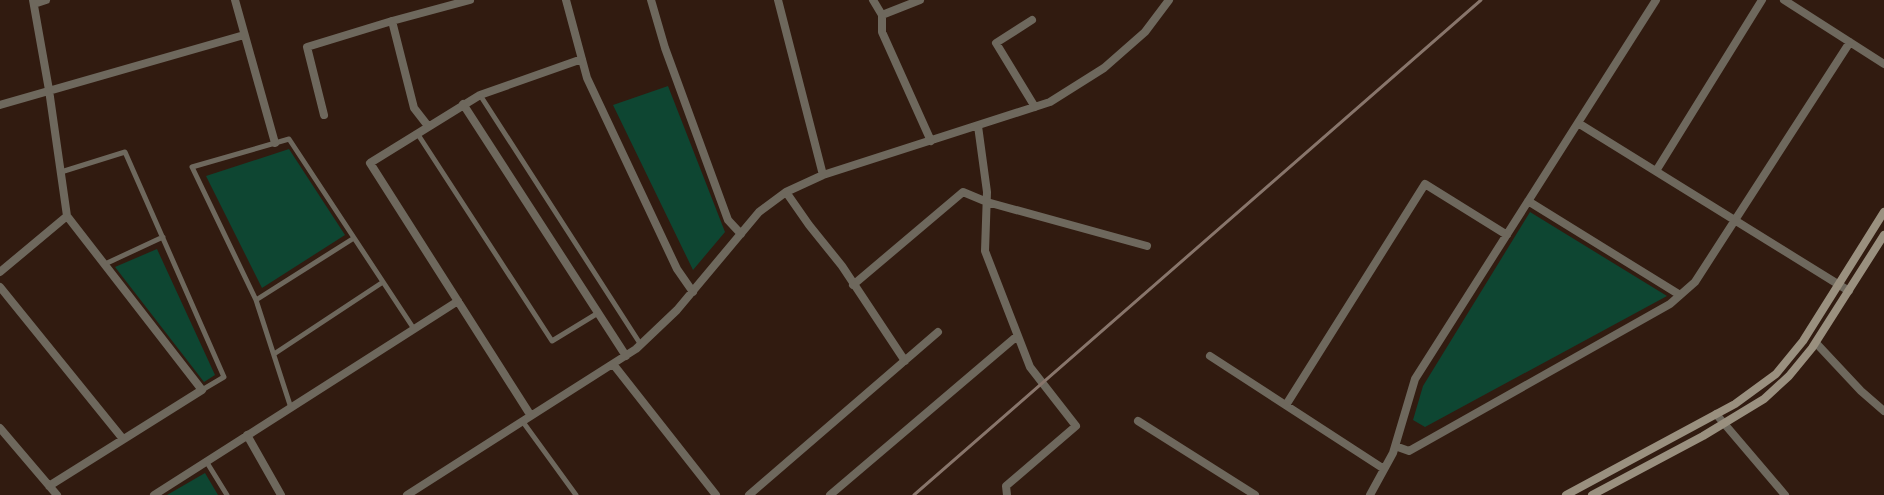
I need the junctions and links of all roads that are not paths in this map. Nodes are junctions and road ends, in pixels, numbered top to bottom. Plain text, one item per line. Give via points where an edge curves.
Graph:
1 (46, 0) edge
2 (235, 0) edge
3 (470, 0) edge
4 (566, 0) edge
5 (651, 0) edge
6 (778, 0) edge
7 (873, 0) edge
8 (920, 0) edge
9 (1168, 0) edge
10 (1656, 0) edge
11 (1762, 0) edge
12 (1784, 0) edge
13 (33, 2) edge
14 (882, 15) junction
15 (1032, 20) dead end
16 (392, 21) junction
17 (244, 35) junction
18 (1850, 42) junction
19 (582, 59) junction
20 (1884, 64) edge
21 (49, 90) junction
22 (480, 95) junction
23 (464, 104) junction
24 (0, 105) edge
25 (1036, 107) junction
26 (324, 115) dead end
27 (1578, 123) junction
28 (428, 126) junction
29 (978, 126) junction
30 (418, 133) junction
31 (931, 141) junction
32 (275, 143) junction
33 (1656, 171) junction
34 (61, 172) junction
35 (823, 175) junction
36 (786, 192) junction
37 (1528, 201) junction
38 (987, 202) junction
39 (1884, 212) edge
40 (67, 216) junction
41 (1735, 220) junction
42 (741, 234) junction
43 (1507, 235) junction
44 (1884, 235) edge
45 (163, 237) junction
46 (354, 238) junction
47 (1147, 246) dead end
48 (104, 264) junction
49 (0, 272) edge
50 (383, 282) junction
51 (1838, 284) junction
52 (853, 285) junction
53 (0, 287) edge
54 (1849, 291) junction
55 (693, 292) junction
56 (1680, 294) junction
57 (256, 300) junction
58 (458, 301) junction
59 (598, 313) junction
60 (414, 329) junction
61 (938, 332) dead end
62 (1017, 336) junction
63 (1816, 343) junction
64 (641, 345) junction
65 (274, 354) junction
66 (626, 356) junction
67 (1210, 356) dead end
68 (904, 361) junction
69 (613, 364) junction
70 (202, 390) junction
71 (1286, 405) junction
72 (291, 408) junction
73 (1884, 411) edge
74 (1716, 414) junction
75 (532, 416) junction
76 (1138, 421) dead end
77 (523, 422) junction
78 (1724, 424) junction
79 (0, 428) edge
80 (247, 435) junction
81 (123, 439) junction
82 (1395, 446) junction
83 (206, 461) junction
84 (1384, 469) junction
85 (49, 486) junction
86 (1602, 493) edge
87 (57, 495) edge
88 (154, 495) edge
89 (227, 495) edge
90 (280, 495) edge
91 (407, 495) edge
92 (576, 495) edge
93 (716, 495) edge
94 (749, 495) edge
95 (830, 495) edge
96 (1007, 495) edge
97 (1255, 495) edge
98 (1370, 495) edge
99 (1566, 495) edge
100 (1592, 495) edge
101 (1785, 495) edge

1 - 13 street
2 - 17 street
3 - 16 street
4 - 19 street
5 - 42 street via 665,48 728,220
6 - 35 street
7 - 14 street
8 - 14 street
9 - 25 street via 1146,32 1104,68 1050,102
10 - 27 street
11 - 33 street
12 - 18 street
13 - 21 street
14 - 31 street via 882,32
15 - 25 street via 996,43
16 - 26 street via 307,47
16 - 28 street via 414,108
17 - 21 street
17 - 32 street
18 - 20 street
18 - 41 street
19 - 22 street
19 - 55 street via 588,78 677,269
21 - 24 street
21 - 34 street
22 - 23 street
22 - 64 lane
23 - 28 street
23 - 59 street
25 - 29 street
27 - 33 street
27 - 37 street
28 - 30 street
29 - 31 street
29 - 38 street
30 - 58 street via 370,163
30 - 59 lane via 552,341
31 - 35 street
32 - 46 lane via 289,139
32 - 57 lane via 192,167
33 - 41 street
34 - 40 street
34 - 45 lane via 125,152
35 - 36 street
36 - 42 street via 759,212
36 - 52 street via 842,266
37 - 43 street
37 - 56 street
38 - 47 street
38 - 52 street via 963,192
38 - 62 street via 986,250
39 - 51 street
40 - 48 street
40 - 49 street
41 - 51 street
41 - 56 street via 1695,282
42 - 55 street
43 - 71 street via 1425,184
43 - 82 street via 1415,379
44 - 54 street
45 - 48 lane
45 - 70 lane via 224,377
46 - 50 lane
46 - 57 lane
48 - 70 street
50 - 60 lane
50 - 65 lane
51 - 54 street
51 - 74 street via 1803,340 1776,374 1735,404
52 - 68 street
53 - 81 street
54 - 63 street
55 - 64 street
56 - 82 street via 1670,304 1408,451
57 - 65 lane
58 - 60 street
58 - 75 street
59 - 66 street
60 - 72 street
61 - 68 street
62 - 95 street
62 - 96 street via 1030,367 1076,426 1006,486
63 - 73 street via 1861,391
63 - 78 street via 1789,376 1764,400
64 - 66 street
65 - 72 lane
66 - 69 street
67 - 71 street
68 - 94 street
69 - 75 street
69 - 93 street
70 - 81 street
71 - 84 street
72 - 80 street
74 - 78 street
74 - 99 street
75 - 77 street
76 - 97 street
77 - 91 street
77 - 92 lane
78 - 86 street
78 - 101 street
79 - 85 street
80 - 83 street
80 - 90 street
81 - 85 street
82 - 84 street
83 - 88 street
83 - 89 lane
84 - 98 street
85 - 87 street
86 - 100 street

